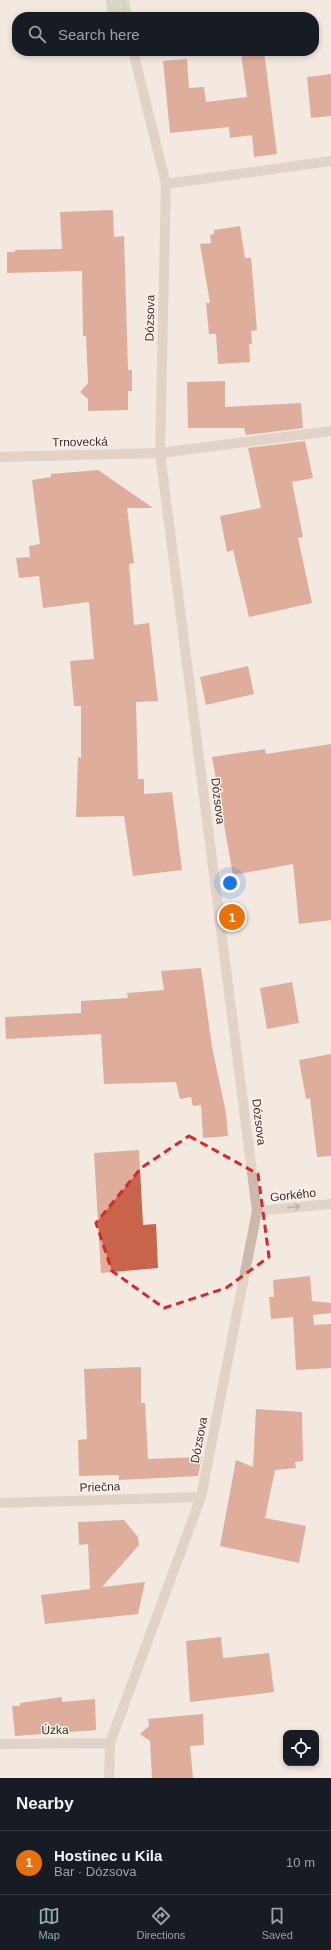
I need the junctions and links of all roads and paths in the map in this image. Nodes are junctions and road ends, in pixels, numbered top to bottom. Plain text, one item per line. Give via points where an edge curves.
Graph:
1 (123, 0) edge
2 (125, 12) edge
3 (134, 56) edge
4 (331, 161) edge
5 (166, 184) junction
6 (331, 432) edge
7 (160, 453) junction
8 (0, 457) edge
9 (331, 1204) edge
10 (257, 1211) junction
11 (201, 1497) junction
12 (0, 1503) edge
13 (110, 1743) junction
14 (0, 1744) edge
15 (109, 1778) edge

1 - 2 path
3 - 5 street, Dózsova
4 - 5 street
5 - 7 street, Dózsova
6 - 7 street
7 - 8 street, Trnovecká
7 - 10 street, Dózsova
10 -> 9 street, Gorkého
10 - 11 street, Dózsova
11 - 12 street, Priečna
11 - 13 street, Dózsova
13 - 14 street, Úzka
13 - 15 street, Dózsova

